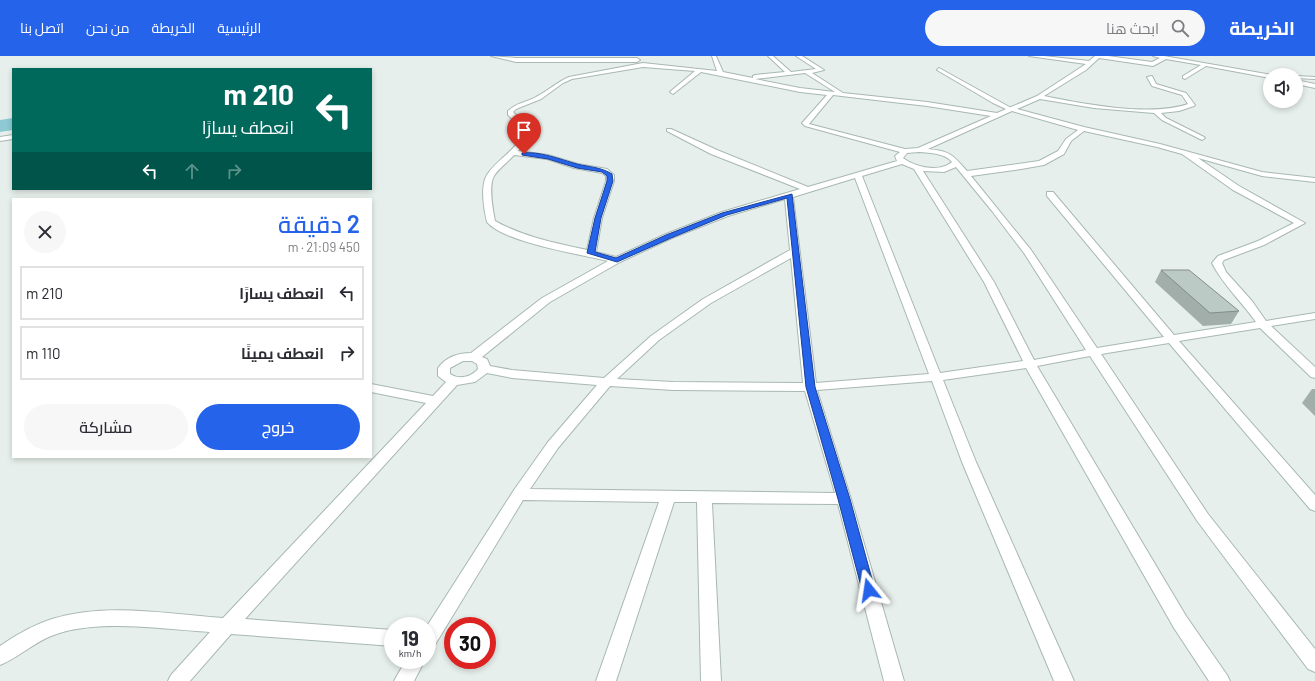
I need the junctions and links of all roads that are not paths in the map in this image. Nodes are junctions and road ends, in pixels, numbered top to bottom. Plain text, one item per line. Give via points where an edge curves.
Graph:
1 (493, 56) edge
2 (714, 56) edge
3 (770, 56) edge
4 (798, 56) edge
5 (1032, 56) edge
6 (1098, 56) edge
7 (1155, 56) edge
8 (535, 58) edge
9 (1165, 58) junction
10 (1089, 63) junction
11 (1205, 65) junction
12 (683, 68) junction
13 (939, 69) dead end
14 (700, 70) junction
15 (807, 72) junction
16 (721, 74) junction
17 (790, 74) junction
18 (1263, 75) edge
19 (1150, 77) dead end
20 (1185, 77) dead end
21 (1303, 77) edge
22 (745, 78) junction
23 (1315, 78) edge
24 (1303, 83) edge
25 (1315, 86) edge
26 (673, 92) dead end
27 (832, 93) junction
28 (842, 94) junction
29 (1039, 97) junction
30 (1010, 109) junction
31 (1154, 110) junction
32 (996, 115) junction
33 (1083, 129) junction
34 (669, 130) dead end
35 (12, 137) edge
36 (1202, 138) dead end
37 (0, 139) edge
38 (919, 150) junction
39 (905, 152) junction
40 (1184, 152) junction
41 (512, 153) junction
42 (902, 162) junction
43 (956, 163) junction
44 (917, 168) junction
45 (965, 174) junction
46 (858, 175) junction
47 (1315, 180) edge
48 (809, 190) junction
49 (1050, 194) dead end
50 (790, 195) junction
51 (796, 251) junction
52 (591, 253) junction
53 (617, 260) junction
54 (1315, 316) edge
55 (1263, 324) junction
56 (1171, 340) junction
57 (1092, 352) junction
58 (474, 357) junction
59 (1030, 364) junction
60 (484, 369) junction
61 (1315, 374) edge
62 (936, 377) junction
63 (454, 381) junction
64 (606, 382) junction
65 (810, 387) junction
66 (372, 388) edge
67 (436, 401) junction
68 (519, 494) junction
69 (668, 497) junction
70 (704, 497) junction
71 (844, 499) junction
72 (1315, 505) edge
73 (226, 626) junction
74 (436, 627) edge
75 (384, 637) edge
76 (0, 656) edge
77 (1315, 663) edge
78 (411, 669) edge
79 (178, 681) edge
80 (404, 681) edge
81 (606, 681) edge
82 (711, 681) edge
83 (894, 681) edge
84 (1064, 681) edge
85 (1220, 681) edge

1 - 8 street via 516,60
2 - 16 street
3 - 17 street
4 - 15 street via 820,70
5 - 10 street
6 - 9 street via 1153,64
6 - 10 street
7 - 9 street
8 - 12 street via 652,60 664,61
9 - 11 street
10 - 29 street via 1084,69
11 - 18 street
11 - 20 street
12 - 14 street
12 - 41 street via 637,65 566,80 539,98 510,112 517,118 526,135
13 - 30 lane
14 - 16 street
14 - 26 street
15 - 17 street
15 - 28 street
16 - 22 street
17 - 22 street
19 - 31 street via 1154,85 1184,94 1192,105 1178,110
21 - 23 lane
22 - 27 street via 781,87
24 - 25 street
27 - 28 street
27 - 39 street via 805,123 807,125
28 - 32 street
29 - 30 street
29 - 31 street via 1096,107
30 - 32 street
30 - 33 street
31 - 36 street via 1164,119
32 - 38 street
33 - 40 street
33 - 45 street via 1068,140 1061,152 1041,163
34 - 48 street via 714,152
35 - 37 lane
38 - 39 street
38 - 43 street via 940,152 954,159
39 - 42 street via 899,156
40 - 47 street via 1262,174
40 - 55 street via 1236,188 1301,223 1217,262 1222,273
41 - 52 street via 548,157 604,171 610,175
41 - 52 street via 490,176 488,207 491,222 508,232 535,241
42 - 44 street
42 - 46 street
43 - 44 street via 947,169
43 - 45 street
44 - 59 street via 989,282
45 - 57 street via 1028,252
46 - 48 street
46 - 62 street
48 - 50 street
49 - 56 street
50 - 51 street
50 - 53 street via 725,214
51 - 64 street via 707,301 656,338
51 - 65 street
52 - 53 street
53 - 58 street via 546,300
54 - 55 street
55 - 56 street
55 - 61 street
56 - 57 street
56 - 72 street
57 - 59 street
57 - 77 street via 1203,518
58 - 60 street via 483,362
58 - 63 street via 462,357 446,364 444,376
59 - 62 street
59 - 85 street via 1180,622
60 - 63 street via 472,379
60 - 64 street via 512,374
62 - 65 street
62 - 84 street via 969,462
63 - 67 street
64 - 65 street via 673,386
64 - 68 street via 553,445
65 - 71 street
66 - 67 street
67 - 73 street
68 - 69 street
68 - 74 street
69 - 70 street
69 - 81 street
70 - 71 street
70 - 82 street
71 - 83 street
73 - 75 street
73 - 76 street via 121,618 77,622 58,626 21,642
73 - 79 street
78 - 80 street

